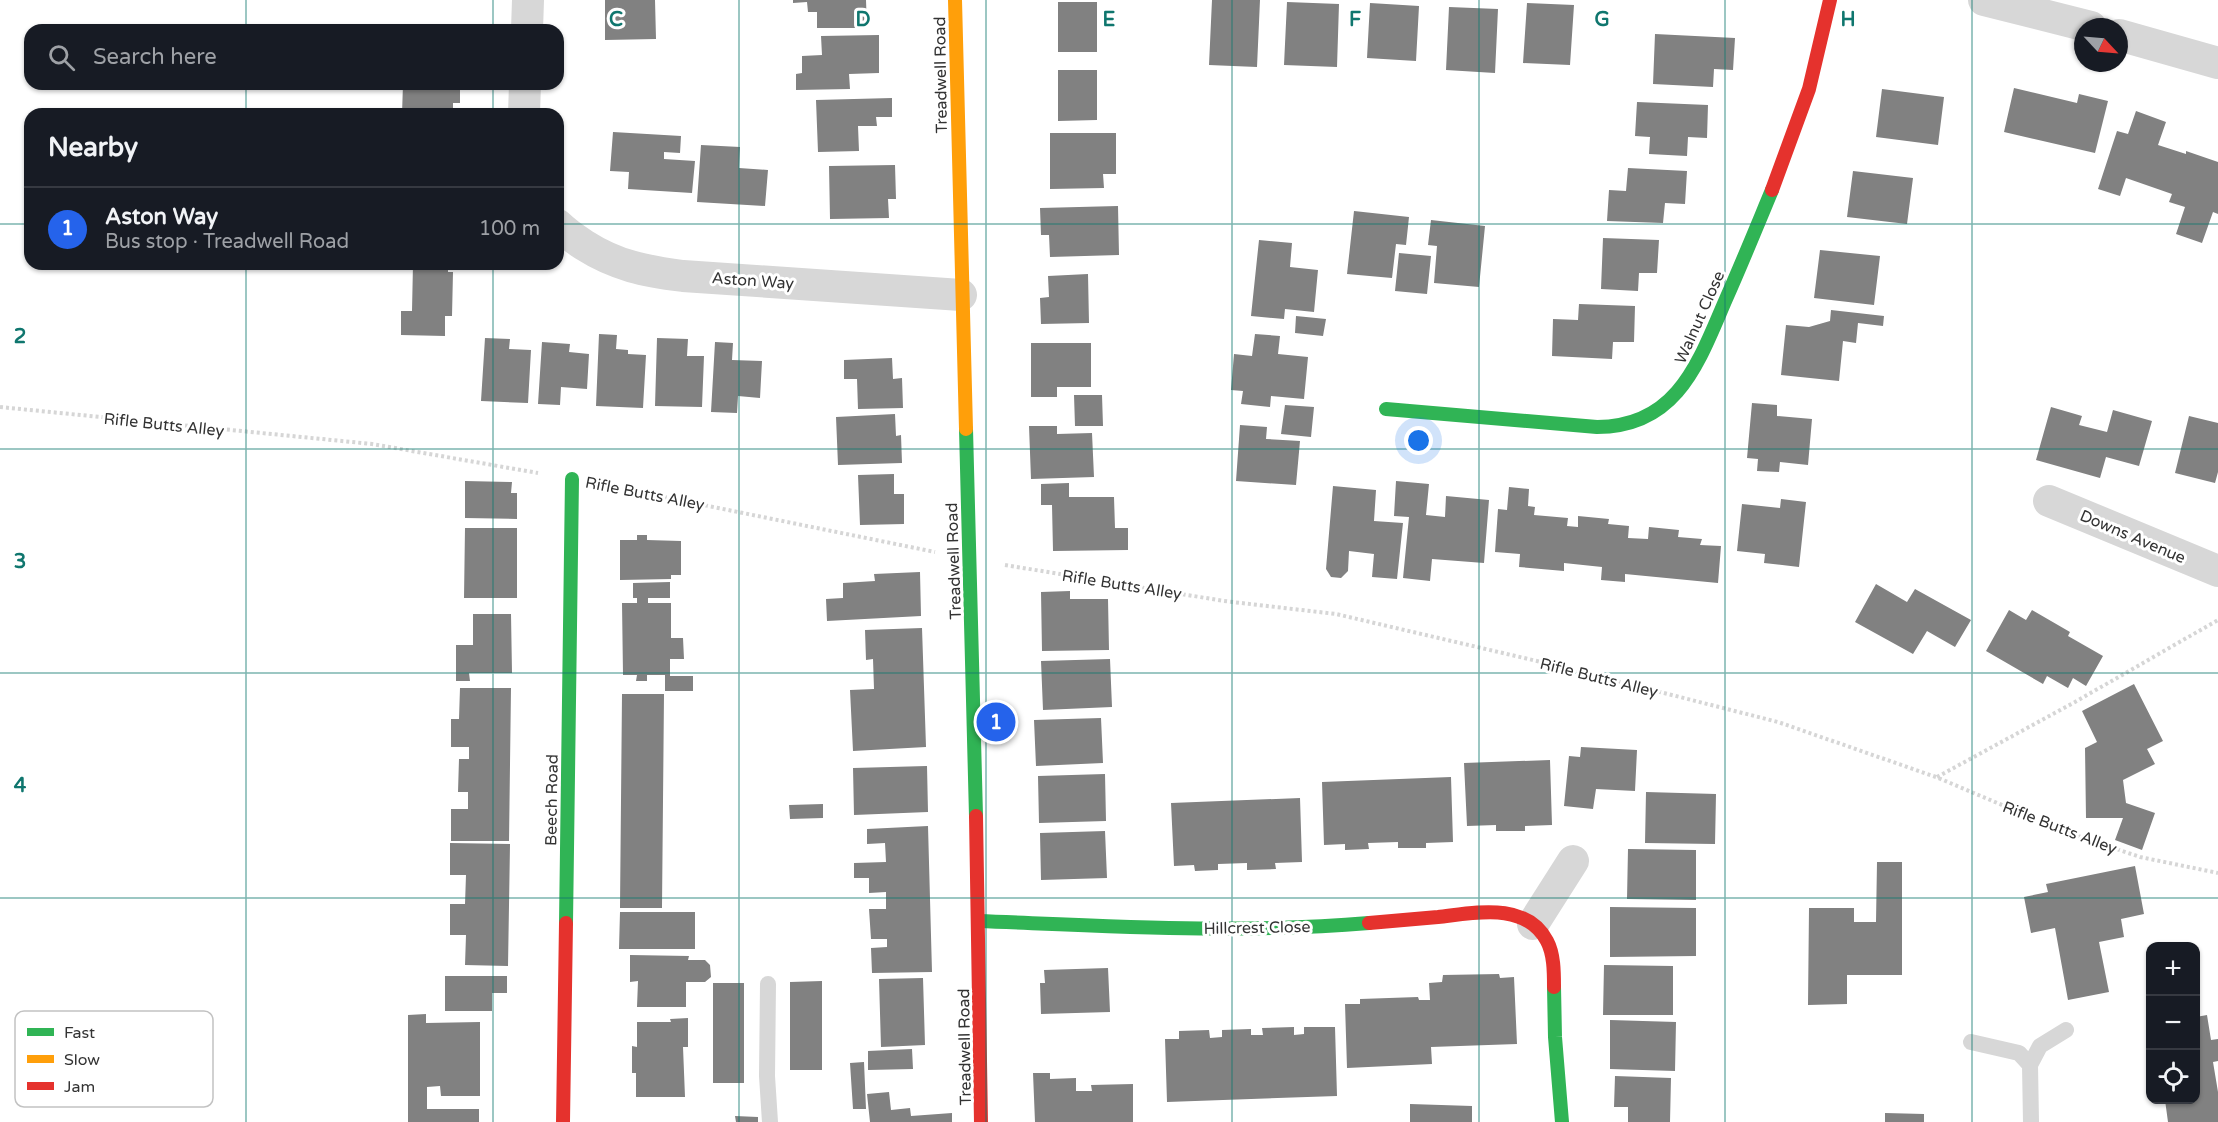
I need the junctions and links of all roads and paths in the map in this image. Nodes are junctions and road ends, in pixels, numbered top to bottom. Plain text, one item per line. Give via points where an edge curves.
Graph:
1 (528, 0) edge
2 (955, 0) edge
3 (1830, 0) edge
4 (1984, 0) edge
5 (2074, 23) edge
6 (527, 24) edge
7 (2128, 38) edge
8 (2218, 63) edge
9 (525, 90) edge
10 (524, 108) edge
11 (564, 232) edge
12 (961, 295) junction
13 (0, 407) edge
14 (1386, 409) dead end
15 (572, 479) junction
16 (2049, 501) dead end
17 (970, 559) junction
18 (2218, 572) edge
19 (2218, 620) edge
20 (1936, 777) junction
21 (1573, 861) dead end
22 (2218, 873) edge
23 (979, 921) junction
24 (1533, 924) junction
25 (768, 984) dead end
26 (2066, 1030) dead end
27 (1971, 1042) dead end
28 (2030, 1065) junction
29 (563, 1122) edge
30 (770, 1122) edge
31 (981, 1122) edge
32 (1562, 1122) edge
33 (2031, 1122) edge

1 - 6 street
2 - 12 street, Treadwell Road
3 - 14 street, Walnut Close via 1814,70 1791,142 1706,345 1692,375 1677,394 1637,422 1611,427
4 - 5 street
7 - 8 street
9 - 10 street
11 - 12 street, Aston Way via 606,259 648,271
12 - 17 street, Treadwell Road
13 - 15 path, Rifle Butts Alley via 372,444
15 - 17 path, Rifle Butts Alley
15 - 29 street, Beech Road
16 - 18 street, Downs Avenue
17 - 20 path, Rifle Butts Alley via 1224,601 1336,614 1778,722
17 - 23 street, Treadwell Road
19 - 20 path
20 - 22 path, Rifle Butts Alley via 2084,838 2140,857
21 - 24 street
23 - 24 street, Hillcrest Close via 1260,928 1347,925 1491,911 1512,913
23 - 31 street, Treadwell Road
24 - 32 street via 1548,941 1553,963
25 - 30 lane
26 - 28 lane via 2040,1046
27 - 28 lane via 2019,1053
28 - 33 lane

